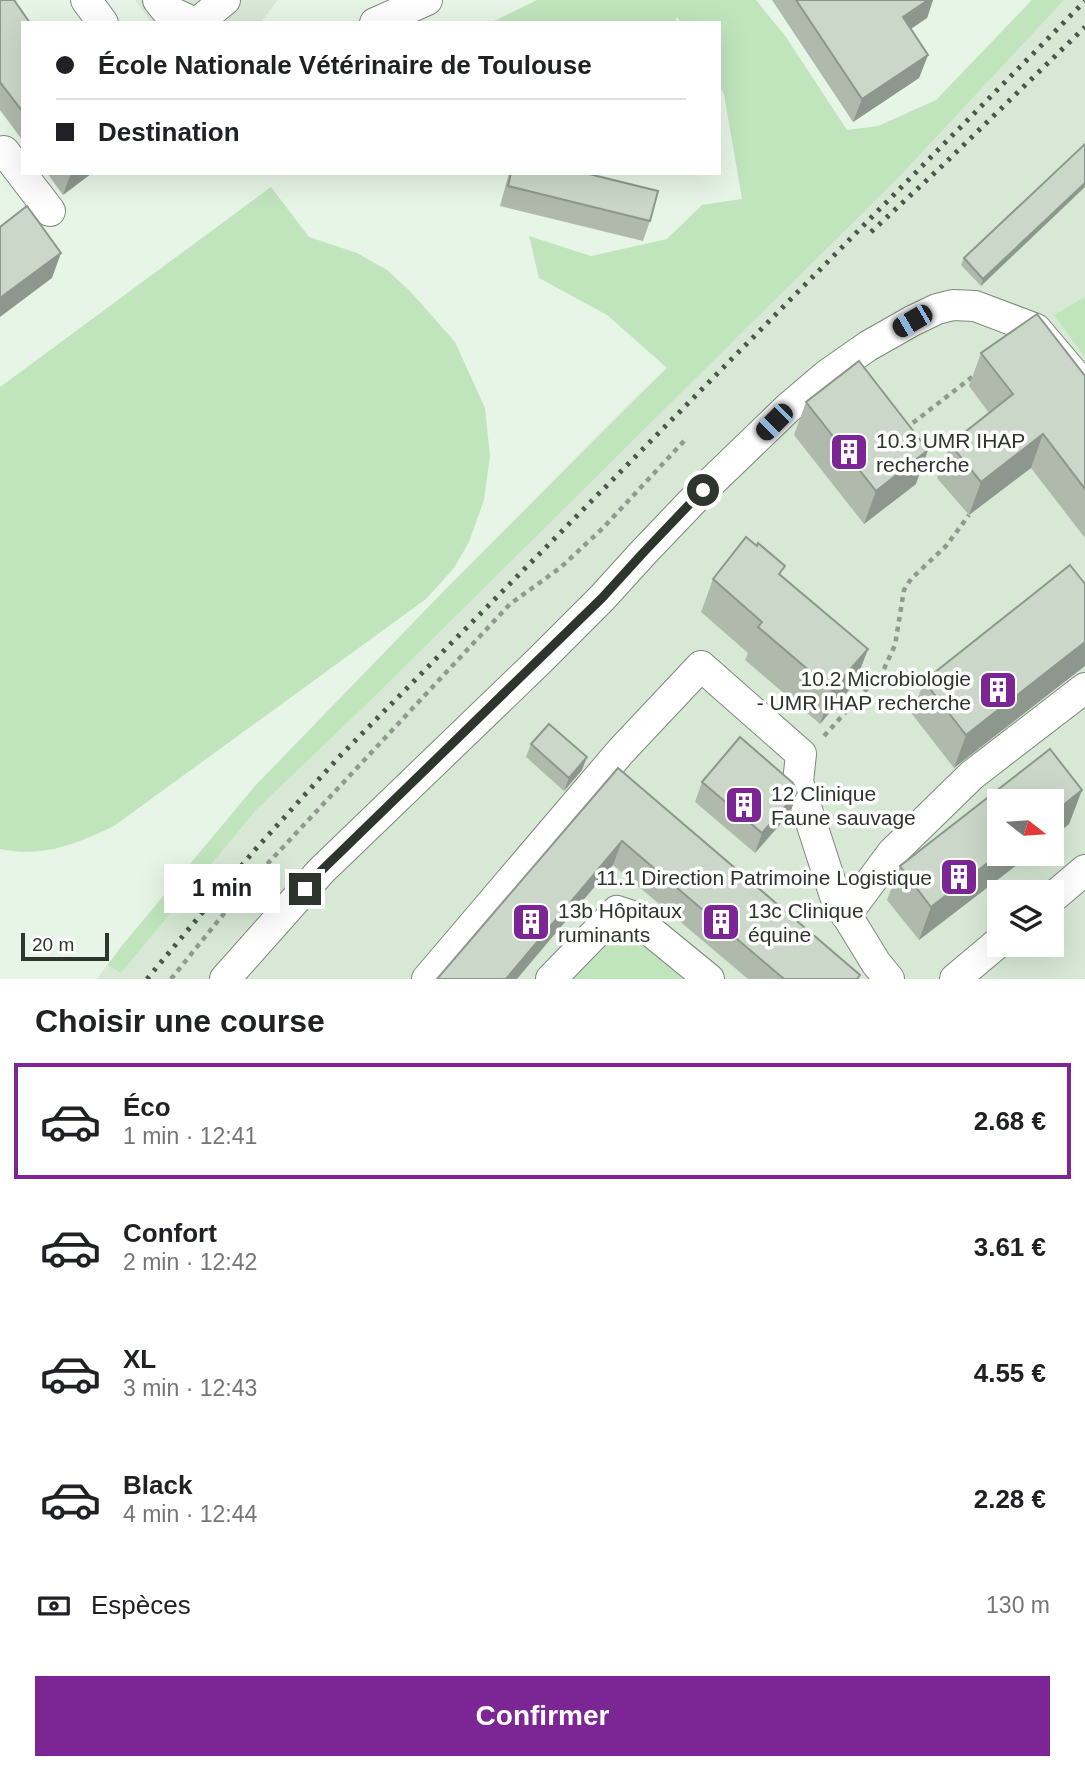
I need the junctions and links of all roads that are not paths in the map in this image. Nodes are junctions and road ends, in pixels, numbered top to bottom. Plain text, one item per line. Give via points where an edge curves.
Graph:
1 (86, 0) edge
2 (158, 0) edge
3 (225, 0) edge
4 (427, 0) edge
5 (102, 21) edge
6 (192, 21) edge
7 (199, 21) edge
8 (380, 21) edge
9 (1, 151) edge
10 (50, 211) dead end
11 (1085, 387) edge
12 (1085, 688) edge
13 (1085, 870) edge
14 (1064, 888) edge
15 (846, 915) junction
16 (987, 952) edge
17 (871, 976) edge
18 (225, 979) edge
19 (427, 979) edge
20 (551, 979) edge
21 (709, 979) edge
22 (955, 979) edge

1 - 5 lane
2 - 6 lane via 165,9
3 - 7 lane
4 - 8 lane
9 - 10 lane
11 - 18 lane via 1036,329 975,306 937,309 868,346 788,408 703,490 557,643 321,871
12 - 15 lane via 972,775 892,853
13 - 14 lane
15 - 17 lane via 876,963
15 - 19 lane via 835,896 798,782 802,754 701,666 618,775
16 - 22 lane
20 - 21 lane via 617,911 632,916

